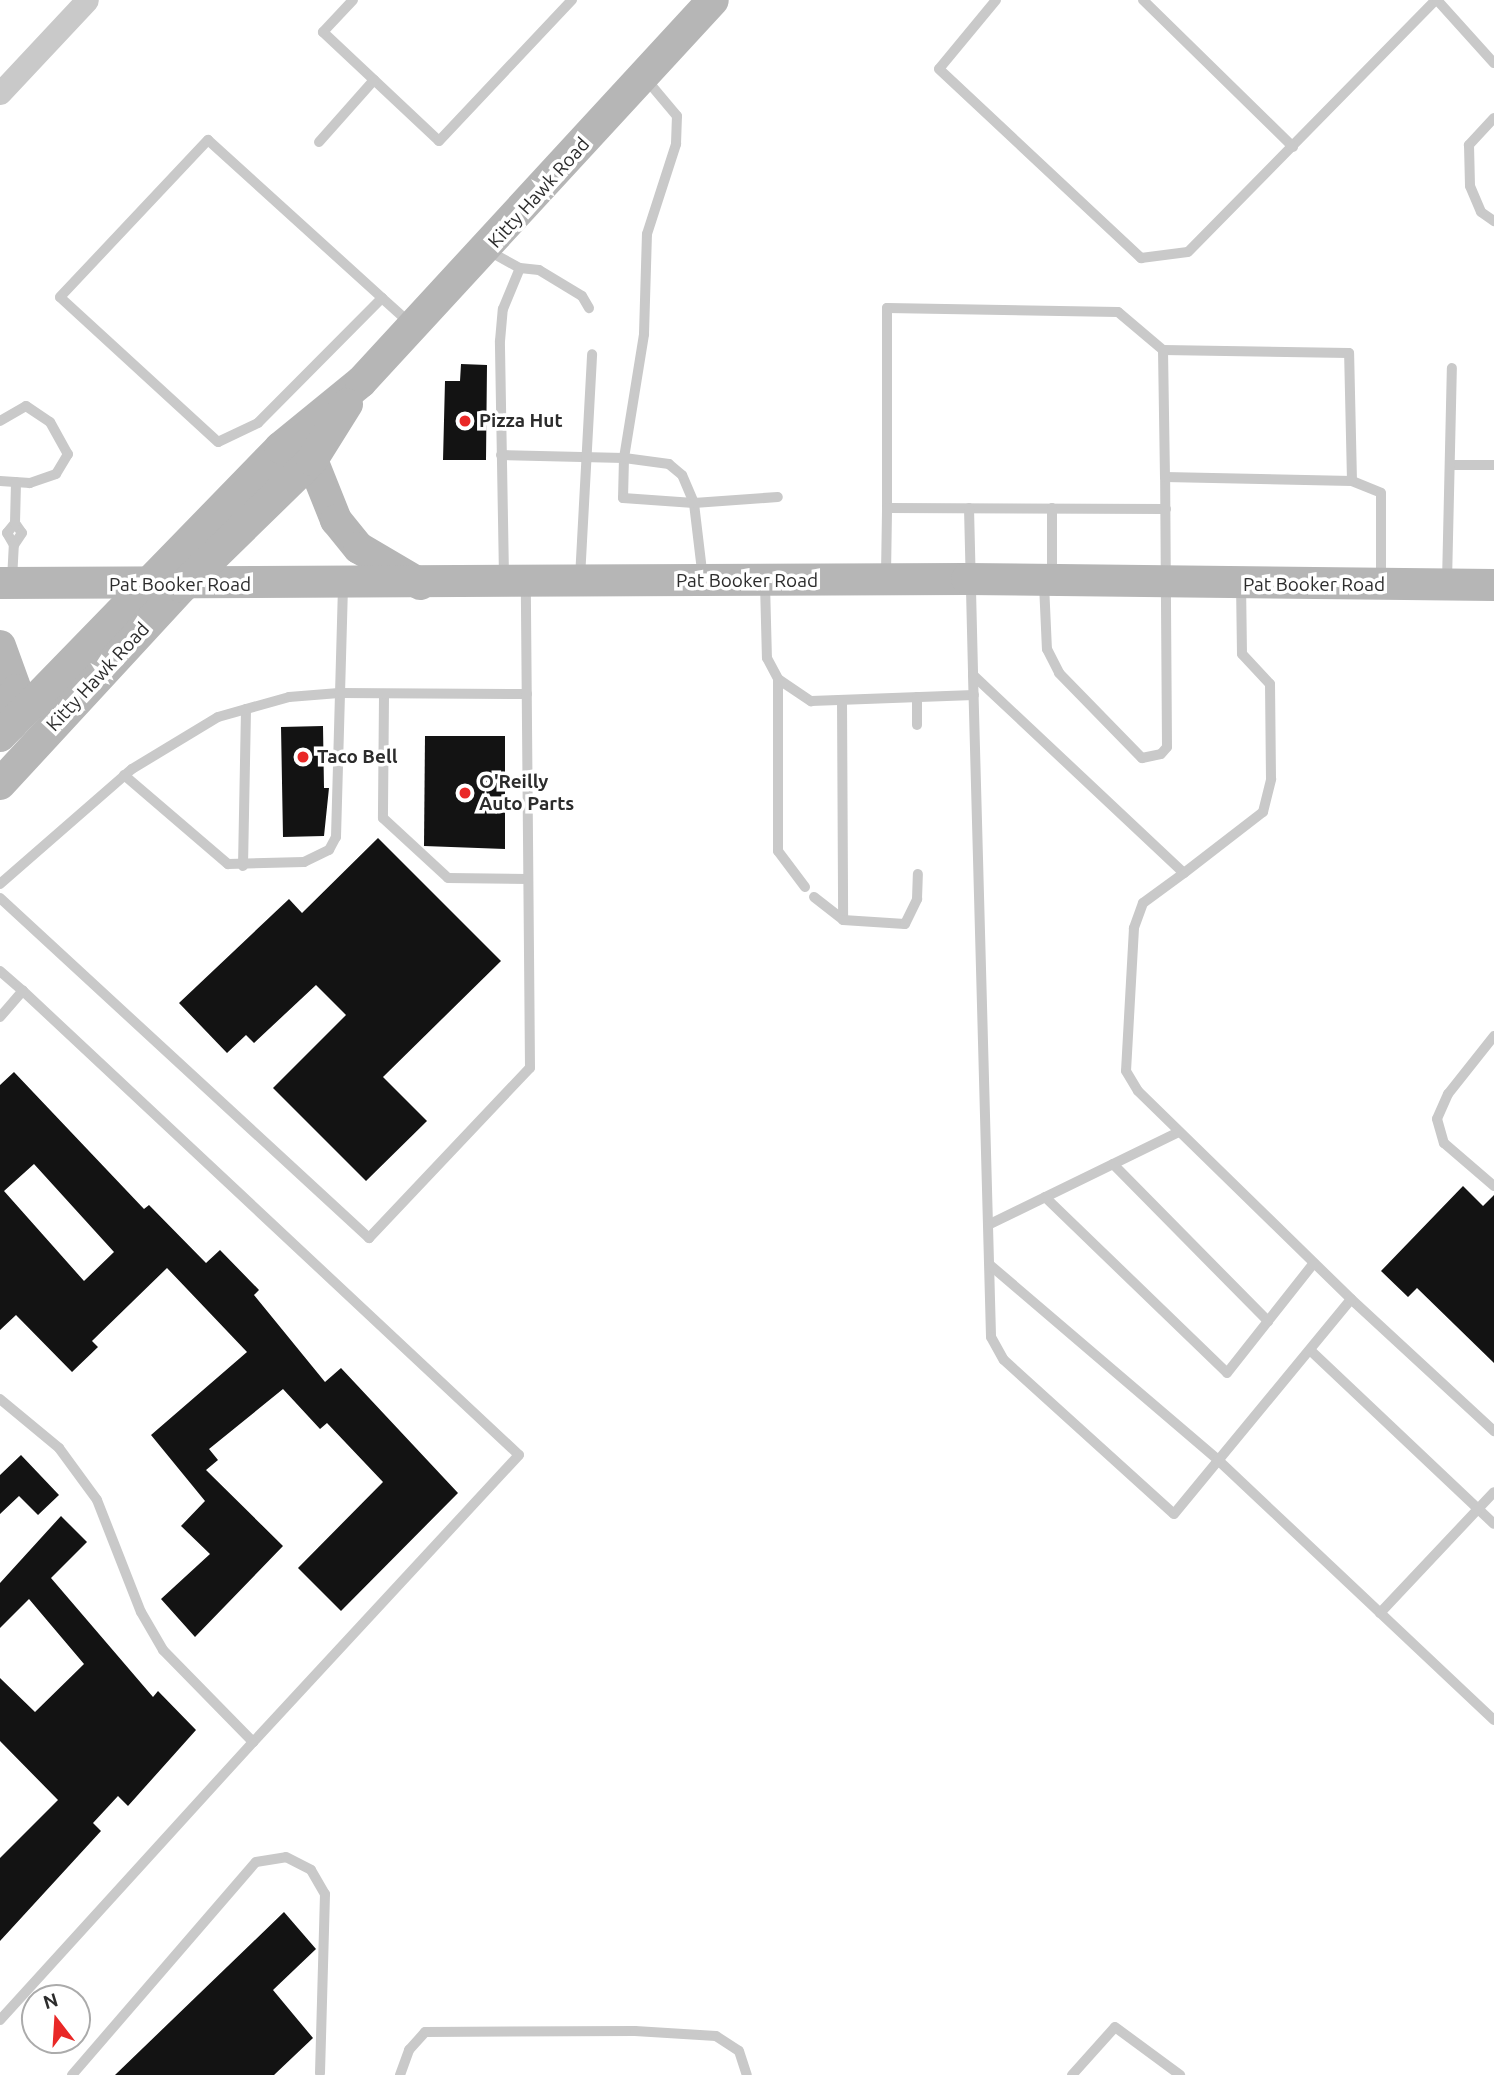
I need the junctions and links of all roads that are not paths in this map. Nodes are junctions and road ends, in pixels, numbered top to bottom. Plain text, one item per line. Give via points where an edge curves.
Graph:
1 (87, 0) edge
2 (353, 0) edge
3 (572, 0) edge
4 (713, 0) edge
5 (996, 0) edge
6 (1143, 0) edge
7 (1437, 0) edge
8 (1494, 63) edge
9 (644, 77) junction
10 (374, 80) junction
11 (0, 93) edge
12 (1494, 118) edge
13 (319, 142) dead end
14 (1293, 147) junction
15 (1494, 221) edge
16 (487, 250) junction
17 (520, 268) junction
18 (382, 298) junction
19 (589, 308) dead end
20 (414, 327) junction
21 (1163, 350) junction
22 (592, 354) dead end
23 (1452, 368) dead end
24 (361, 382) junction
25 (0, 421) edge
26 (588, 454) junction
27 (501, 455) junction
28 (624, 458) junction
29 (312, 460) junction
30 (1450, 465) junction
31 (1494, 465) edge
32 (1165, 477) junction
33 (0, 481) edge
34 (1352, 481) junction
35 (16, 482) junction
36 (778, 497) dead end
37 (694, 503) junction
38 (887, 508) junction
39 (969, 508) junction
40 (1052, 508) junction
41 (1166, 509) junction
42 (967, 579) junction
43 (886, 580) junction
44 (765, 581) junction
45 (704, 582) junction
46 (1048, 582) junction
47 (515, 583) junction
48 (580, 583) junction
49 (6, 584) edge
50 (421, 584) junction
51 (1167, 584) junction
52 (141, 585) junction
53 (343, 585) junction
54 (1241, 585) junction
55 (1381, 585) junction
56 (1447, 585) junction
57 (1494, 585) edge
58 (182, 587) junction
59 (0, 646) edge
60 (973, 675) junction
61 (778, 679) junction
62 (339, 694) junction
63 (527, 694) junction
64 (974, 695) junction
65 (384, 696) junction
66 (917, 697) junction
67 (842, 700) junction
68 (246, 709) junction
69 (917, 725) dead end
70 (5, 730) edge
71 (124, 775) junction
72 (0, 784) edge
73 (243, 866) junction
74 (1184, 873) junction
75 (918, 874) dead end
76 (528, 879) junction
77 (0, 884) edge
78 (805, 887) dead end
79 (814, 897) dead end
80 (0, 898) edge
81 (843, 920) junction
82 (0, 971) edge
83 (23, 991) junction
84 (0, 1017) edge
85 (1494, 1036) edge
86 (1179, 1132) junction
87 (1113, 1164) junction
88 (1494, 1186) edge
89 (1045, 1197) junction
90 (990, 1224) junction
91 (1314, 1263) junction
92 (990, 1265) junction
93 (1351, 1300) junction
94 (1268, 1321) junction
95 (1310, 1350) junction
96 (0, 1399) edge
97 (1494, 1432) edge
98 (1218, 1460) junction
99 (1494, 1492) edge
100 (1478, 1509) junction
101 (1494, 1524) edge
102 (1380, 1613) junction
103 (1494, 1720) edge
104 (253, 1742) junction
105 (0, 2020) edge
106 (319, 2074) edge
107 (72, 2075) edge
108 (400, 2075) edge
109 (747, 2075) edge
110 (1072, 2075) edge
111 (1180, 2075) edge

1 - 11 street
2 - 10 lane via 323,32
3 - 10 lane via 439,141
4 - 9 main road, Kitty Hawk Road
5 - 14 lane via 939,69 1142,258 1188,252
6 - 14 lane
7 - 8 lane
7 - 14 lane
9 - 16 main road, Kitty Hawk Road
9 - 28 lane via 677,116 676,144 647,234 644,334
10 - 13 lane
12 - 15 lane via 1469,145 1470,186 1481,212
16 - 17 lane
16 - 20 main road, Kitty Hawk Road
17 - 19 lane via 539,270 582,296
17 - 27 lane via 503,309
18 - 18 lane via 208,140 60,297 218,442 258,423
18 - 20 lane
20 - 24 main road, Kitty Hawk Road
21 - 32 lane
21 - 34 lane via 1349,352
21 - 38 lane via 1118,312 887,308
22 - 26 lane
23 - 30 lane
24 - 29 main road, Kitty Hawk Road
24 - 52 main road, Kitty Hawk Road via 280,448
25 - 35 lane via 26,406 50,422 68,454 56,474
26 - 27 lane
26 - 28 lane
26 - 48 lane
27 - 47 lane
28 - 37 lane via 669,464 682,475
28 - 37 lane via 623,498
29 - 50 main road via 336,520 359,548
29 - 58 main road, Kitty Hawk Road
30 - 31 lane
30 - 56 lane
32 - 34 lane
32 - 41 lane
33 - 35 lane
34 - 55 lane via 1381,493
35 - 49 lane via 15,523 8,533 14,545
36 - 37 lane
37 - 45 lane
38 - 39 lane
38 - 43 lane
39 - 40 lane
39 - 42 lane
40 - 41 lane
40 - 46 lane
41 - 51 lane
42 - 43 main road, Pat Booker Road
42 - 46 main road, Pat Booker Road
42 - 60 lane
43 - 44 main road, Pat Booker Road
44 - 45 main road, Pat Booker Road
44 - 61 lane via 767,658
45 - 48 main road, Pat Booker Road
46 - 51 main road, Pat Booker Road
46 - 51 lane via 1050,658 1142,758 1150,759 1167,747
47 - 48 main road, Pat Booker Road
47 - 50 main road, Pat Booker Road
47 - 63 lane
49 - 52 main road, Pat Booker Road
50 - 53 main road, Pat Booker Road
51 - 54 main road, Pat Booker Road
52 - 58 main road, Pat Booker Road
52 - 70 main road, Kitty Hawk Road
53 - 58 main road, Pat Booker Road
53 - 62 lane
54 - 55 main road, Pat Booker Road
54 - 74 lane via 1242,654 1270,684 1271,779 1263,812
55 - 56 main road, Pat Booker Road
56 - 57 main road, Pat Booker Road
58 - 72 main road, Kitty Hawk Road
59 - 70 main road via 16,690
60 - 64 lane
60 - 74 lane
61 - 67 lane via 811,701
61 - 78 lane via 778,850
62 - 65 lane
62 - 68 lane
62 - 73 lane via 337,837 329,850 304,862
63 - 65 lane
63 - 76 lane
64 - 66 lane
64 - 90 lane
65 - 76 lane via 383,818 448,878
66 - 67 lane
66 - 69 lane
67 - 81 lane
68 - 71 lane via 165,745
68 - 73 lane
71 - 73 lane via 214,857
71 - 77 lane
74 - 86 lane via 1143,903 1133,929 1126,1071
75 - 81 lane via 918,899 905,924
76 - 80 lane via 530,1068 369,1238
79 - 81 lane
82 - 83 lane
83 - 84 lane
83 - 104 lane via 519,1455
85 - 88 lane via 1448,1094 1437,1119 1444,1143
86 - 87 lane
86 - 91 lane
87 - 89 lane
87 - 94 lane
89 - 90 lane
89 - 94 lane via 1227,1373
90 - 92 lane
91 - 93 lane
91 - 94 lane
92 - 98 lane
92 - 98 lane via 991,1337 1004,1360 1174,1514
93 - 95 lane
93 - 97 lane
95 - 98 lane
95 - 100 lane
96 - 104 lane via 59,1448 82,1479 97,1500 141,1612 163,1650
98 - 102 lane
99 - 100 lane
100 - 101 lane
100 - 102 lane
102 - 103 lane
104 - 105 lane
106 - 107 lane via 325,1894 311,1870 286,1857 256,1862
108 - 109 lane via 409,2050 425,2032 622,2031 716,2036 739,2051
110 - 111 lane via 1115,2027

